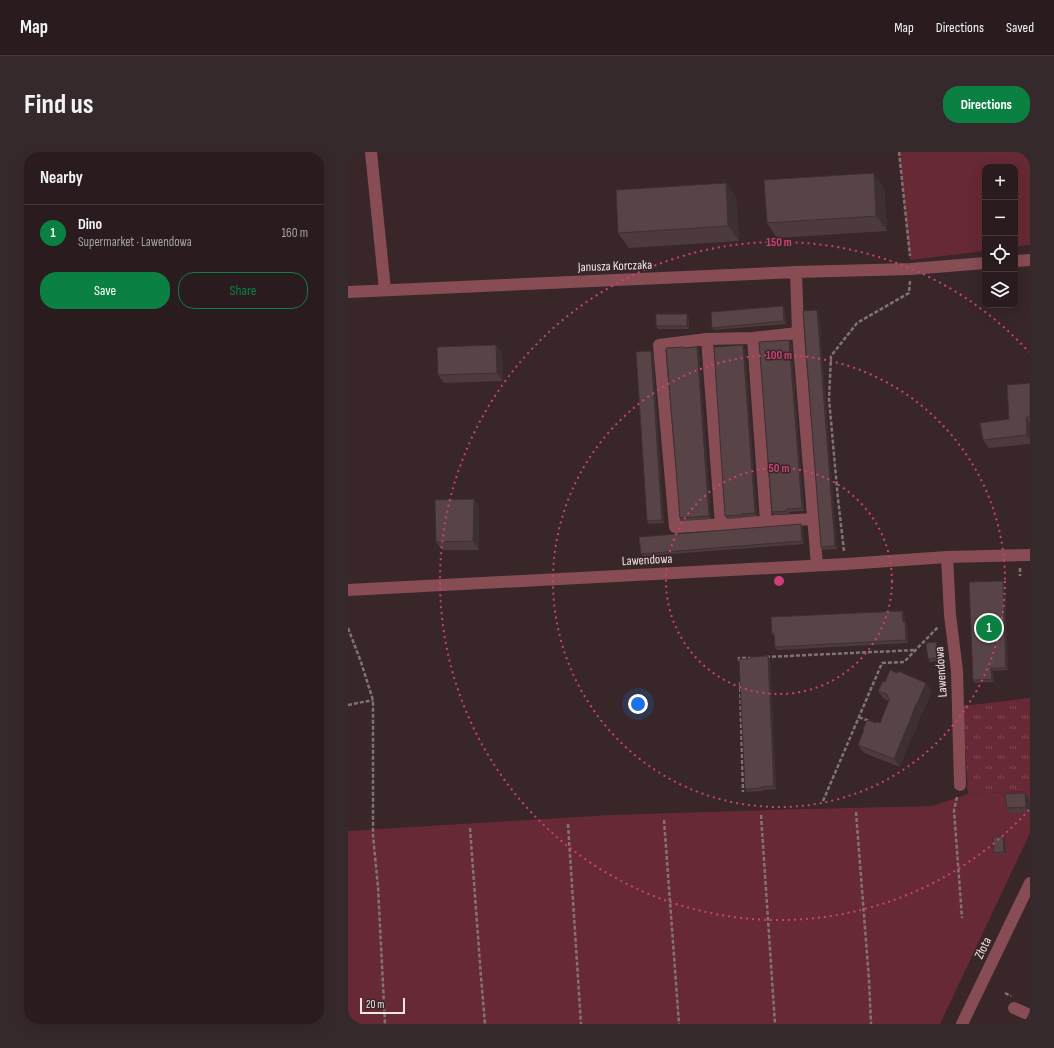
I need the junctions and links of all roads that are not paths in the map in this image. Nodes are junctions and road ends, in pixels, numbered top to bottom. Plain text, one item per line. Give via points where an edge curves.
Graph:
1 (371, 152) edge
2 (1030, 260) edge
3 (1018, 261) edge
4 (982, 263) edge
5 (796, 272) junction
6 (385, 290) junction
7 (348, 292) edge
8 (798, 333) junction
9 (753, 338) junction
10 (707, 339) junction
11 (813, 519) junction
12 (766, 522) junction
13 (721, 525) junction
14 (1030, 555) edge
15 (947, 557) junction
16 (817, 565) junction
17 (348, 590) edge
18 (960, 786) road end
19 (1030, 884) edge
20 (1014, 1008) dead end
21 (1030, 1015) edge
22 (962, 1024) edge

1 - 6 street
2 - 3 street
4 - 5 street, Janusza Korczaka
5 - 6 street, Janusza Korczaka
5 - 8 street
6 - 7 street, Janusza Korczaka
8 - 9 street
8 - 11 street
9 - 10 street
9 - 12 street
10 - 13 street
10 - 13 street via 659,345 675,527
11 - 12 street
11 - 16 street
12 - 13 street
14 - 15 street, Lawendowa
15 - 16 street, Lawendowa
15 - 18 street, Lawendowa via 950,615 957,671
16 - 17 street, Lawendowa
19 - 22 street, Złota
20 - 21 street

